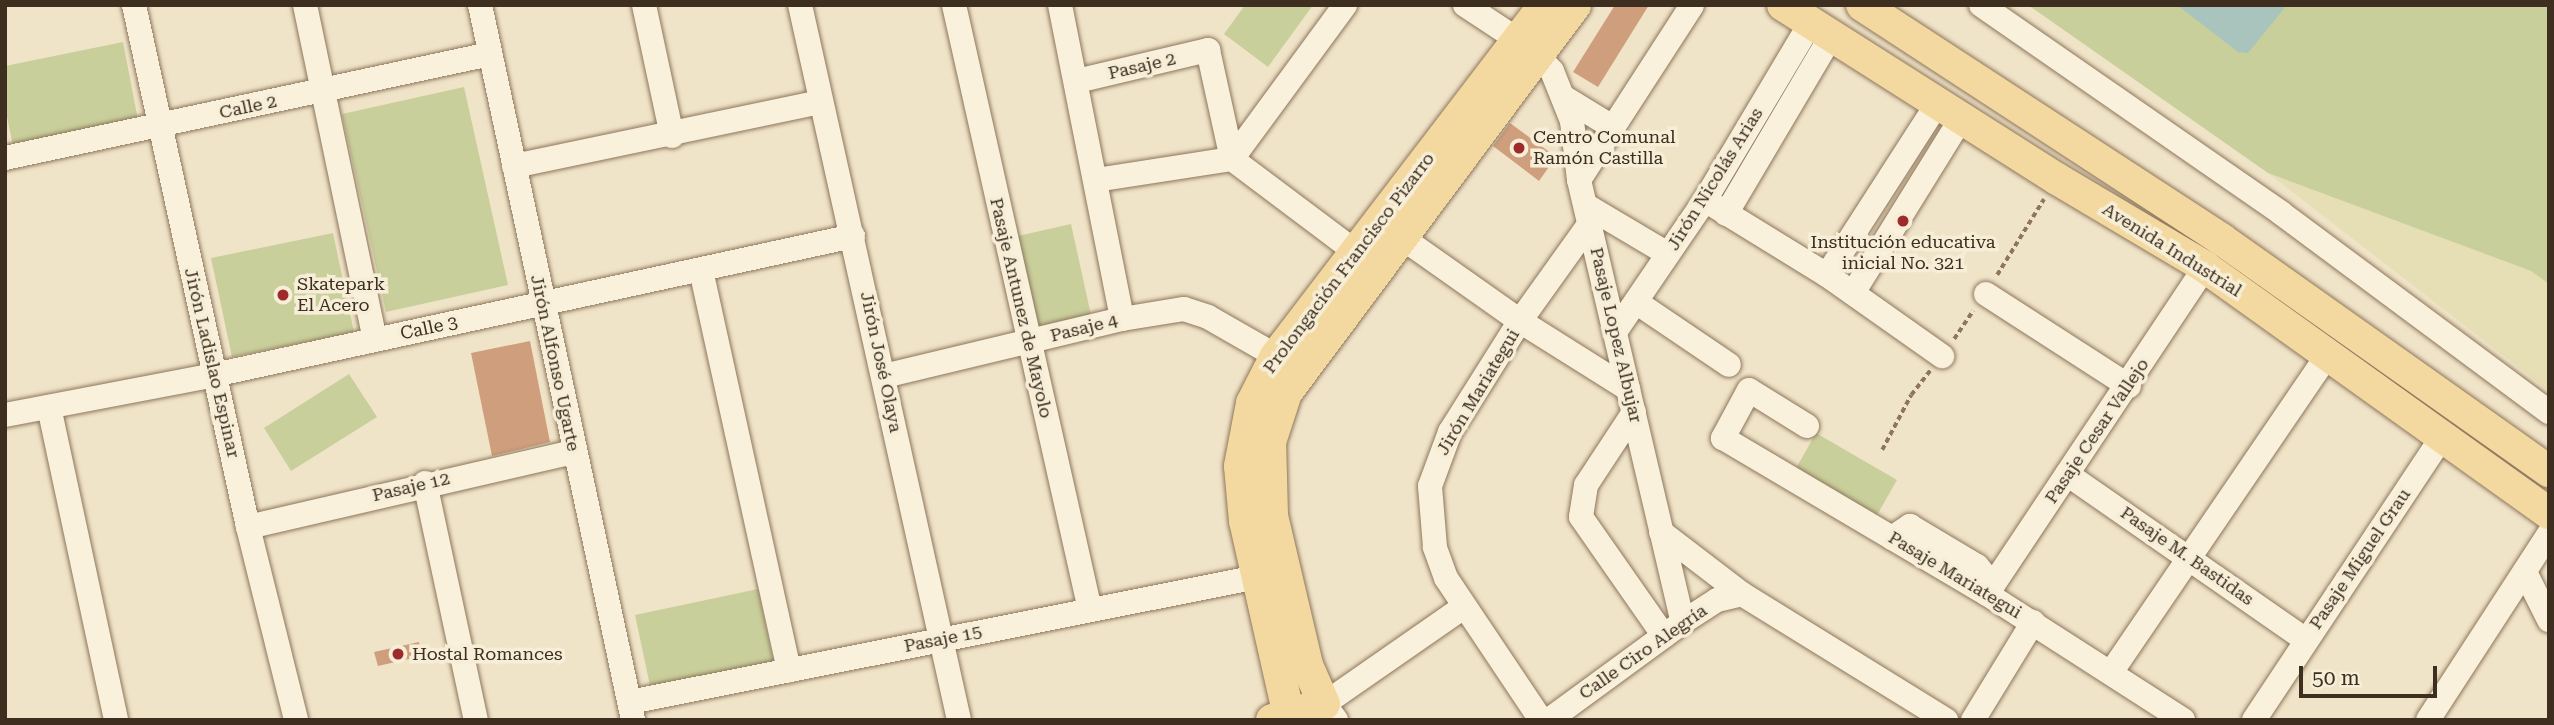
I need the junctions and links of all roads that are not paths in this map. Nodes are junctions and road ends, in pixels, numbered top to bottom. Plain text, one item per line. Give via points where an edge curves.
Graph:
1 (134, 5) edge
2 (306, 5) edge
3 (480, 5) edge
4 (644, 5) edge
5 (800, 5) edge
6 (954, 5) edge
7 (1060, 5) edge
8 (1345, 5) edge
9 (1465, 5) edge
10 (1544, 5) edge
11 (1575, 5) edge
12 (1692, 5) edge
13 (1783, 5) edge
14 (1861, 5) edge
15 (1981, 5) edge
16 (1821, 29) junction
17 (1528, 47) junction
18 (491, 54) junction
19 (1077, 81) junction
20 (323, 91) junction
21 (1565, 98) junction
22 (820, 102) junction
23 (1949, 111) junction
24 (159, 127) junction
25 (1614, 128) junction
26 (672, 136) junction
27 (5, 158) edge
28 (1232, 159) junction
29 (514, 166) junction
30 (1097, 180) junction
31 (1579, 180) junction
32 (1705, 200) junction
33 (1589, 214) junction
34 (1726, 214) junction
35 (853, 236) junction
36 (1401, 237) junction
37 (1668, 254) junction
38 (1367, 260) junction
39 (2205, 267) junction
40 (701, 270) junction
41 (1827, 275) junction
42 (1853, 293) junction
43 (1986, 294) road end
44 (1636, 302) junction
45 (543, 303) junction
46 (1122, 319) junction
47 (1520, 321) junction
48 (1615, 332) junction
49 (375, 340) junction
50 (1028, 342) junction
51 (2328, 354) junction
52 (1276, 356) junction
53 (1942, 356) road end
54 (1729, 365) dead end
55 (214, 375) junction
56 (884, 376) junction
57 (2129, 386) junction
58 (1631, 400) junction
59 (49, 407) junction
60 (2549, 412) edge
61 (5, 415) edge
62 (1807, 426) dead end
63 (2443, 435) junction
64 (574, 452) junction
65 (2549, 471) edge
66 (2067, 474) junction
67 (425, 483) junction
68 (2549, 513) edge
69 (248, 527) junction
70 (1661, 532) junction
71 (2549, 534) edge
72 (2190, 558) junction
73 (2525, 572) junction
74 (1257, 577) junction
75 (1990, 589) junction
76 (1741, 594) junction
77 (1462, 608) junction
78 (1090, 610) junction
79 (2549, 620) edge
80 (2033, 622) junction
81 (1673, 629) junction
82 (941, 640) junction
83 (2306, 640) junction
84 (789, 670) junction
85 (2112, 671) junction
86 (631, 711) edge
87 (1330, 712) edge
88 (1284, 718) edge
89 (116, 720) edge
90 (296, 720) edge
91 (476, 720) edge
92 (959, 720) edge
93 (1541, 720) edge
94 (1549, 720) edge
95 (1946, 720) edge
96 (1973, 720) edge
97 (2183, 720) edge
98 (2255, 720) edge
99 (2428, 720) edge

1 - 24 street, Jirón Ladislao Espinar
2 - 20 street
3 - 18 street, Jirón Alfonso Ugarte
4 - 26 street
5 - 22 street, Jirón José Olaya
6 - 50 street, Pasaje Antunez de Mayolo
7 - 19 street
8 - 28 street
9 - 17 street, Pasaje Lopez Albujar
10 - 17 main road, Prolongación Francisco Pizarro
11 - 17 main road, Prolongación Francisco Pizarro
12 - 25 street
13 - 16 main road, Avenida Industrial
14 - 65 main road, Avenida Industrial via 2221,239
15 - 60 street via 2281,213
16 - 23 main road, Avenida Industrial
16 - 32 street, Jirón Nicolás Arias
16 - 34 street, Jirón Nicolás Arias
17 - 21 street, Pasaje Lopez Albujar
17 - 36 main road, Prolongación Francisco Pizarro
17 - 38 main road, Prolongación Francisco Pizarro
18 - 20 street, Calle 2
18 - 29 street, Jirón Alfonso Ugarte
19 - 28 street, Pasaje 2 via 1208,50
19 - 30 street
20 - 24 street, Calle 2
20 - 49 street
21 - 25 street
21 - 31 street, Pasaje Lopez Albujar
22 - 26 street
22 - 35 street, Jirón José Olaya
23 - 39 main road, Avenida Industrial
23 - 41 street
23 - 42 street
24 - 27 street, Calle 2
24 - 55 street, Jirón Ladislao Espinar
25 - 31 street
26 - 29 street
28 - 30 street
28 - 38 street
29 - 45 street, Jirón Alfonso Ugarte
30 - 46 street
31 - 33 street, Pasaje Lopez Albujar
32 - 34 street
32 - 37 street, Jirón Nicolás Arias
33 - 37 street
33 - 47 street, Jirón Mariategui
33 - 48 street, Pasaje Lopez Albujar
34 - 41 street
35 - 40 street, Calle 3
35 - 56 street, Jirón José Olaya
36 - 38 main road, Prolongación Francisco Pizarro
36 - 47 street
37 - 44 street, Jirón Nicolás Arias
38 - 52 main road, Prolongación Francisco Pizarro
38 - 87 main road, Prolongación Francisco Pizarro via 1286,393 1270,442 1272,516 1307,665
39 - 51 main road, Avenida Industrial
39 - 57 street, Pasaje Cesar Vallejo
40 - 45 street, Calle 3
40 - 84 street
41 - 42 street
42 - 53 street
43 - 57 street
44 - 48 street, Jirón Nicolás Arias
44 - 54 street
45 - 49 street, Calle 3
45 - 64 street, Jirón Alfonso Ugarte
46 - 50 street, Pasaje 4
46 - 52 street, Pasaje 4 via 1196,311
47 - 58 street
47 - 77 street, Jirón Mariategui via 1450,432 1430,486 1435,547
48 - 58 street, Pasaje Lopez Albujar
49 - 55 street, Calle 3
50 - 56 street, Pasaje 4
50 - 78 street, Pasaje Antunez de Mayolo
51 - 63 main road, Avenida Industrial
51 - 72 street
52 - 74 main road, Prolongación Francisco Pizarro via 1252,403 1240,466
55 - 59 street, Calle 3
55 - 69 street, Jirón Ladislao Espinar
56 - 82 street, Jirón José Olaya
57 - 66 street, Pasaje Cesar Vallejo
58 - 70 street, Pasaje Lopez Albujar
58 - 81 street via 1586,485 1581,517
59 - 61 street, Calle 3
59 - 89 street
62 - 75 street, Pasaje Mariategui via 1749,390 1723,438 1892,538
63 - 68 main road, Avenida Industrial
63 - 83 street, Pasaje Miguel Grau
64 - 67 street, Pasaje 12
64 - 86 street, Jirón Alfonso Ugarte
66 - 72 street, Pasaje M. Bastidas
66 - 75 street, Pasaje Cesar Vallejo
67 - 69 street, Pasaje 12
67 - 91 street
69 - 90 street, Jirón Ladislao Espinar
70 - 76 street
70 - 81 street, Pasaje Lopez Albujar
71 - 73 street
72 - 83 street, Pasaje M. Bastidas
72 - 85 street
73 - 79 street
73 - 99 street
74 - 78 street, Pasaje 15
74 - 88 main road, Prolongación Francisco Pizarro
75 - 80 street, Pasaje Mariategui
76 - 81 street, Calle Ciro Alegría via 1717,600
76 - 95 street
77 - 87 street
77 - 93 street, Jirón Mariategui
78 - 82 street, Pasaje 15
80 - 85 street, Pasaje Mariategui
80 - 96 street
81 - 94 street, Calle Ciro Alegría
82 - 84 street, Pasaje 15
82 - 92 street, Jirón José Olaya
83 - 98 street, Pasaje Miguel Grau
84 - 86 street, Pasaje 15
85 - 97 street, Pasaje Mariategui
87 - 88 main road

